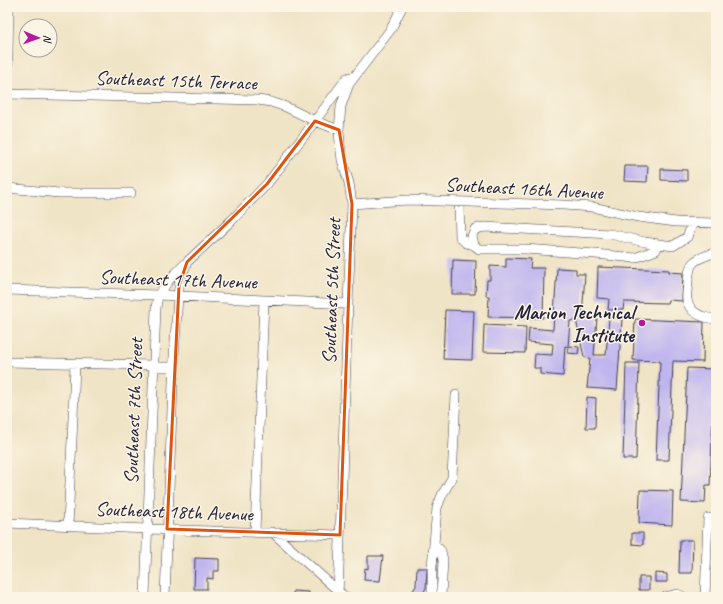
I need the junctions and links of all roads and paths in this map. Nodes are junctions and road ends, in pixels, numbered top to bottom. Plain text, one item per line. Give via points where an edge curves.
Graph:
1 (9, 7) edge
2 (402, 7) edge
3 (360, 70) junction
4 (7, 94) edge
5 (315, 121) junction
6 (339, 130) junction
7 (7, 188) edge
8 (131, 194) dead end
9 (459, 202) junction
10 (352, 204) junction
11 (693, 222) junction
12 (716, 223) edge
13 (658, 244) junction
14 (474, 245) junction
15 (716, 252) edge
16 (187, 262) junction
17 (7, 290) edge
18 (158, 295) junction
19 (178, 296) junction
20 (264, 300) junction
21 (348, 304) junction
22 (716, 319) edge
23 (7, 362) edge
24 (75, 363) junction
25 (153, 365) junction
26 (174, 367) junction
27 (456, 395) dead end
28 (716, 518) edge
29 (7, 523) edge
30 (68, 525) junction
31 (147, 529) junction
32 (167, 529) junction
33 (256, 532) junction
34 (272, 532) junction
35 (340, 535) junction
36 (434, 544) junction
37 (340, 595) edge
38 (144, 597) edge
39 (165, 597) edge
40 (432, 597) edge
41 (441, 597) edge
42 (665, 597) edge
43 (684, 597) edge
44 (705, 597) edge

1 - 4 street
2 - 3 street, Southeast 5th Street via 392,29
3 - 5 street, Southeast 7th Street via 347,78
3 - 6 street, Southeast 5th Street via 349,84 341,106
4 - 5 street, Southeast 15th Terrace via 258,100 286,106
5 - 6 street, Southeast 15th Terrace
5 - 16 street, Southeast 7th Street via 267,184
6 - 10 street, Southeast 5th Street via 341,155
7 - 8 street via 60,193
9 - 10 street, Southeast 16th Avenue via 407,200
9 - 11 street, Southeast 16th Avenue via 592,207 638,217
9 - 14 street via 460,237 466,243
10 - 21 street, Southeast 5th Street
11 - 12 street, Southeast 16th Avenue
11 - 13 street via 687,236 673,246
13 - 14 street via 656,250 635,258 525,249 479,249
13 - 14 street via 610,234 485,227 475,229 472,236
15 - 22 street via 693,262 689,272 687,299 697,314
16 - 18 street, Southeast 7th Street
16 - 19 street, Southeast 7th Street via 180,279
17 - 18 street, Southeast 17th Avenue
18 - 19 street, Southeast 17th Avenue
18 - 25 street, Southeast 7th Street
19 - 20 street, Southeast 17th Avenue
19 - 26 street, Southeast 7th Street
20 - 21 street, Southeast 17th Avenue
20 - 33 street
21 - 35 street, Southeast 5th Street
23 - 24 street
24 - 25 street
24 - 30 street
25 - 26 street
25 - 31 street, Southeast 7th Street
26 - 32 street, Southeast 7th Street
27 - 36 street via 452,478 437,508
28 - 44 street via 708,518
29 - 30 street, Southeast 18th Avenue
30 - 31 street, Southeast 18th Avenue
31 - 32 street, Southeast 18th Avenue
31 - 38 street, Southeast 7th Street
32 - 33 street, Southeast 18th Avenue
32 - 39 street, Southeast 7th Street
33 - 34 street, Southeast 18th Avenue
34 - 35 street, Southeast 18th Avenue
34 - 37 street
35 - 37 street, Southeast 5th Street
36 - 40 street
36 - 41 street via 441,551 443,560
42 - 43 street via 677,594

